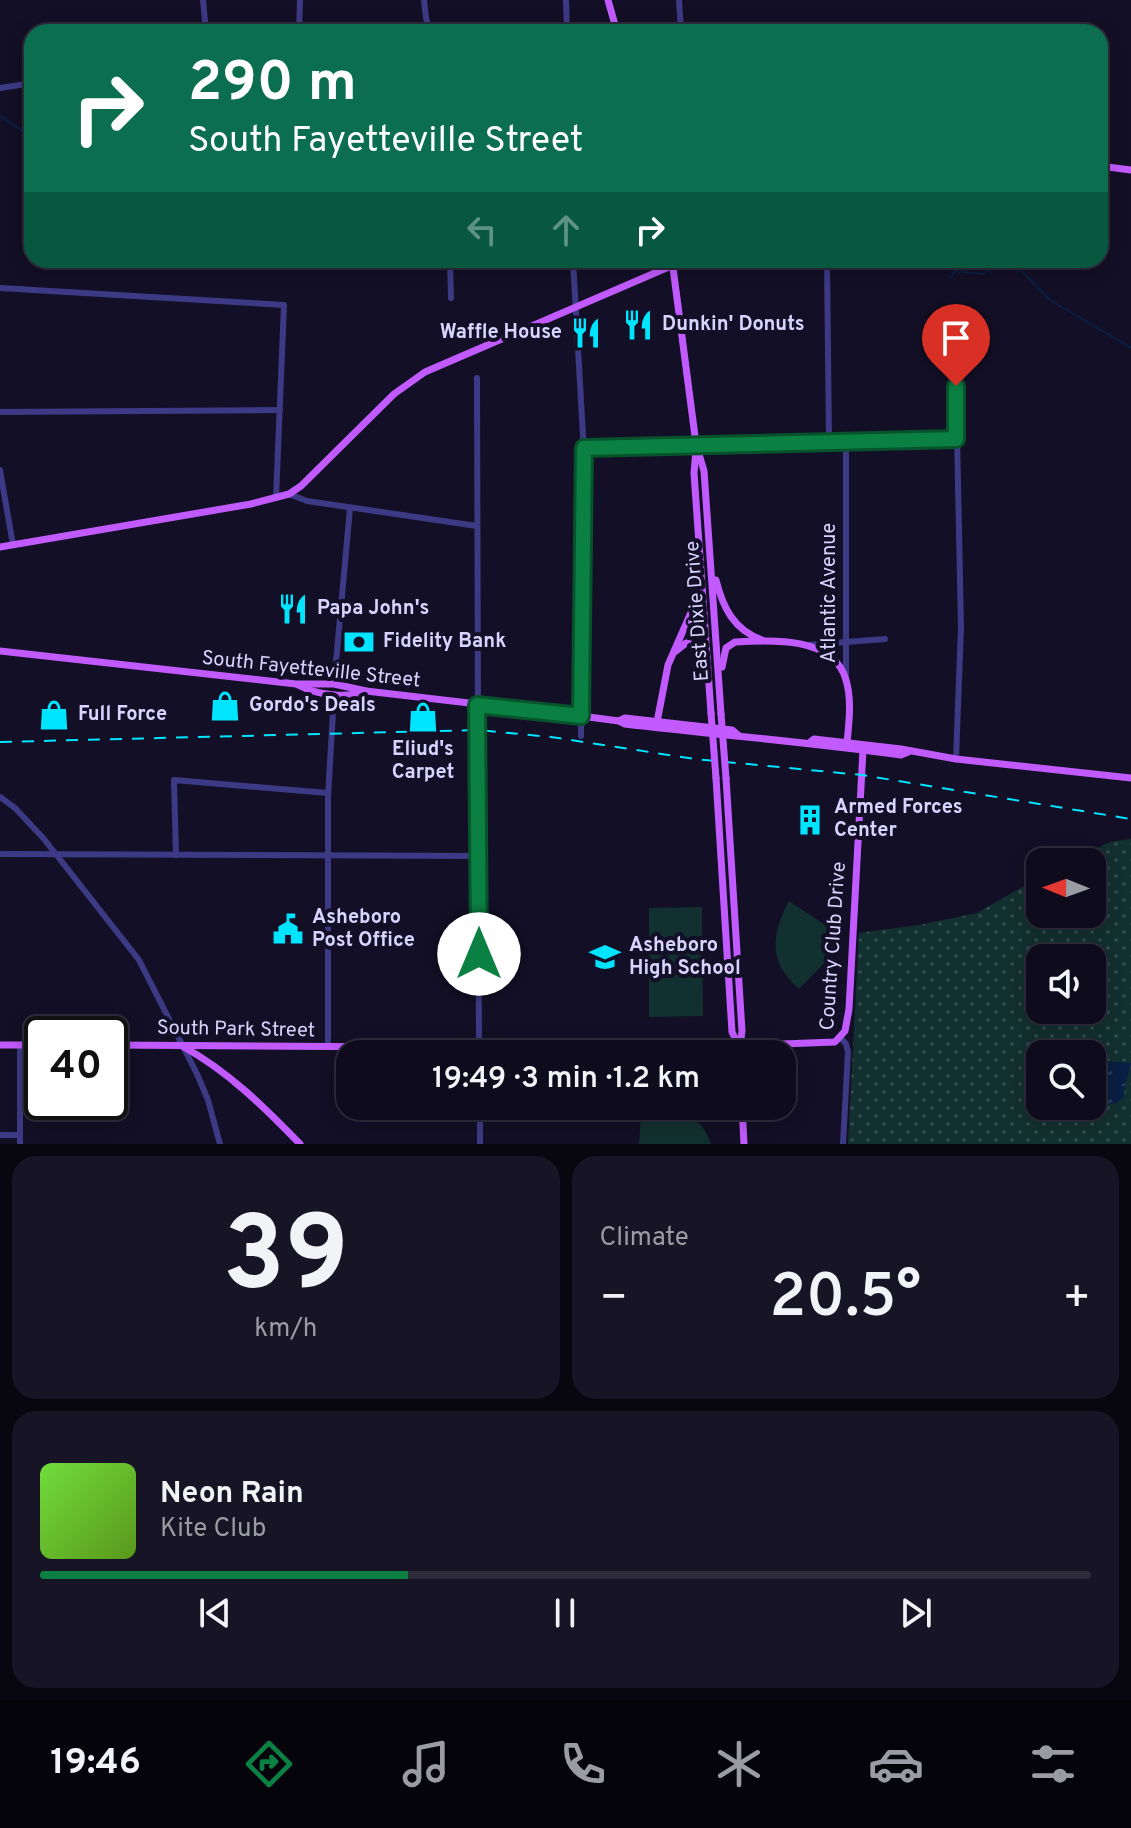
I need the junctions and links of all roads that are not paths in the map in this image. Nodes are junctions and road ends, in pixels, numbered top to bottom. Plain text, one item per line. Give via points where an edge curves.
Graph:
1 (203, 0) edge
2 (300, 0) edge
3 (424, 0) edge
4 (566, 0) edge
5 (608, 0) edge
6 (679, 0) edge
7 (205, 24) edge
8 (299, 24) edge
9 (428, 24) edge
10 (567, 24) edge
11 (615, 24) edge
12 (680, 24) edge
13 (24, 84) edge
14 (0, 88) edge
15 (1108, 167) edge
16 (1131, 170) edge
17 (450, 268) edge
18 (573, 268) edge
19 (661, 268) edge
20 (673, 268) edge
21 (827, 268) edge
22 (0, 288) edge
23 (451, 298) dead end
24 (574, 307) junction
25 (477, 378) dead end
26 (956, 386) dead end
27 (280, 410) junction
28 (0, 412) edge
29 (956, 439) junction
30 (846, 442) junction
31 (829, 443) junction
32 (696, 444) junction
33 (584, 448) junction
34 (0, 470) edge
35 (289, 494) junction
36 (276, 498) junction
37 (350, 508) junction
38 (477, 526) junction
39 (13, 545) junction
40 (0, 547) edge
41 (711, 559) junction
42 (701, 565) junction
43 (885, 639) dead end
44 (766, 641) junction
45 (847, 642) junction
46 (807, 645) junction
47 (0, 651) edge
48 (672, 655) junction
49 (846, 679) junction
50 (709, 681) junction
51 (334, 684) junction
52 (300, 686) junction
53 (720, 688) junction
54 (362, 690) junction
55 (334, 694) junction
56 (477, 705) junction
57 (581, 716) junction
58 (619, 721) junction
59 (657, 722) junction
60 (738, 735) junction
61 (581, 736) dead end
62 (809, 743) junction
63 (847, 743) junction
64 (863, 750) junction
65 (908, 752) junction
66 (956, 759) junction
67 (1131, 778) edge
68 (328, 793) junction
69 (0, 797) edge
70 (0, 854) edge
71 (57, 854) junction
72 (176, 855) junction
73 (328, 855) junction
74 (478, 856) junction
75 (840, 1037) junction
76 (479, 1040) edge
77 (736, 1040) edge
78 (739, 1040) edge
79 (796, 1044) edge
80 (0, 1045) edge
81 (20, 1045) junction
82 (24, 1045) edge
83 (128, 1045) edge
84 (181, 1045) junction
85 (328, 1047) junction
86 (336, 1047) edge
87 (480, 1120) edge
88 (743, 1120) edge
89 (0, 1135) edge
90 (20, 1135) junction
91 (20, 1144) edge
92 (220, 1144) edge
93 (300, 1144) edge
94 (480, 1144) edge
95 (744, 1144) edge
96 (843, 1144) edge

1 - 7 street
2 - 8 street
3 - 9 street
4 - 10 street
5 - 11 main road
6 - 12 street
13 - 14 street
15 - 16 main road
17 - 23 street
18 - 24 street
19 - 24 main road
20 - 32 main road, East Dixie Drive
21 - 31 street
22 - 27 street via 284,305
24 - 33 street
24 - 35 main road via 417,377
25 - 38 street
26 - 29 street
27 - 28 street
27 - 36 street
29 - 30 street
29 - 66 street via 961,636
30 - 31 street
30 - 45 street, Atlantic Avenue
31 - 32 street
32 - 33 street
32 - 41 main road, East Dixie Drive via 704,471
32 - 42 main road, East Dixie Drive
33 - 57 street
34 - 39 street
35 - 36 main road
35 - 37 street
36 - 39 main road
37 - 38 street
37 - 51 street
38 - 56 street
39 - 40 main road
41 - 44 main road via 733,621
41 - 53 main road, East Dixie Drive
42 - 48 main road via 693,608
42 - 50 main road, East Dixie Drive
43 - 45 street
44 - 46 main road
44 - 53 main road via 729,644
45 - 46 street
45 - 49 street, Atlantic Avenue
46 - 49 main road via 832,657
47 - 52 main road, South Fayetteville Street
48 - 50 main road via 686,643 695,645
48 - 59 main road
49 - 63 main road, Atlantic Avenue
50 - 77 main road, East Dixie Drive, bridge
51 - 52 main road, South Fayetteville Street
51 - 54 main road, South Fayetteville Street
52 - 55 main road
53 - 78 main road, East Dixie Drive, bridge
54 - 55 main road via 354,696
54 - 56 main road, South Fayetteville Street
55 - 68 street
56 - 57 main road, South Fayetteville Street
56 - 74 street
57 - 58 main road, South Fayetteville Street
57 - 61 street
58 - 59 main road, South Fayetteville Street
58 - 60 main road, South Fayetteville Street
59 - 60 main road, South Fayetteville Street
60 - 62 main road, South Fayetteville Street
62 - 63 main road, South Fayetteville Street
62 - 64 main road, South Fayetteville Street
63 - 65 main road, South Fayetteville Street
64 - 65 main road, South Fayetteville Street
64 - 75 main road, Country Club Drive via 849,1009
65 - 66 main road, South Fayetteville Street
66 - 67 main road, South Fayetteville Street
68 - 72 street via 174,780
68 - 73 street
69 - 71 street
70 - 71 street
71 - 72 street
71 - 84 street via 139,960
72 - 73 street
73 - 74 street
73 - 85 street
74 - 76 street
75 - 79 main road, South Park Street via 825,1044
75 - 96 street, Country Club Drive via 848,1052
80 - 81 main road
81 - 82 main road
81 - 90 street
83 - 84 main road, South Park Street
84 - 85 main road, South Park Street
84 - 92 street via 208,1100
84 - 93 main road via 225,1073
85 - 86 main road, South Park Street
87 - 94 street
88 - 95 main road
89 - 90 street
90 - 91 street

